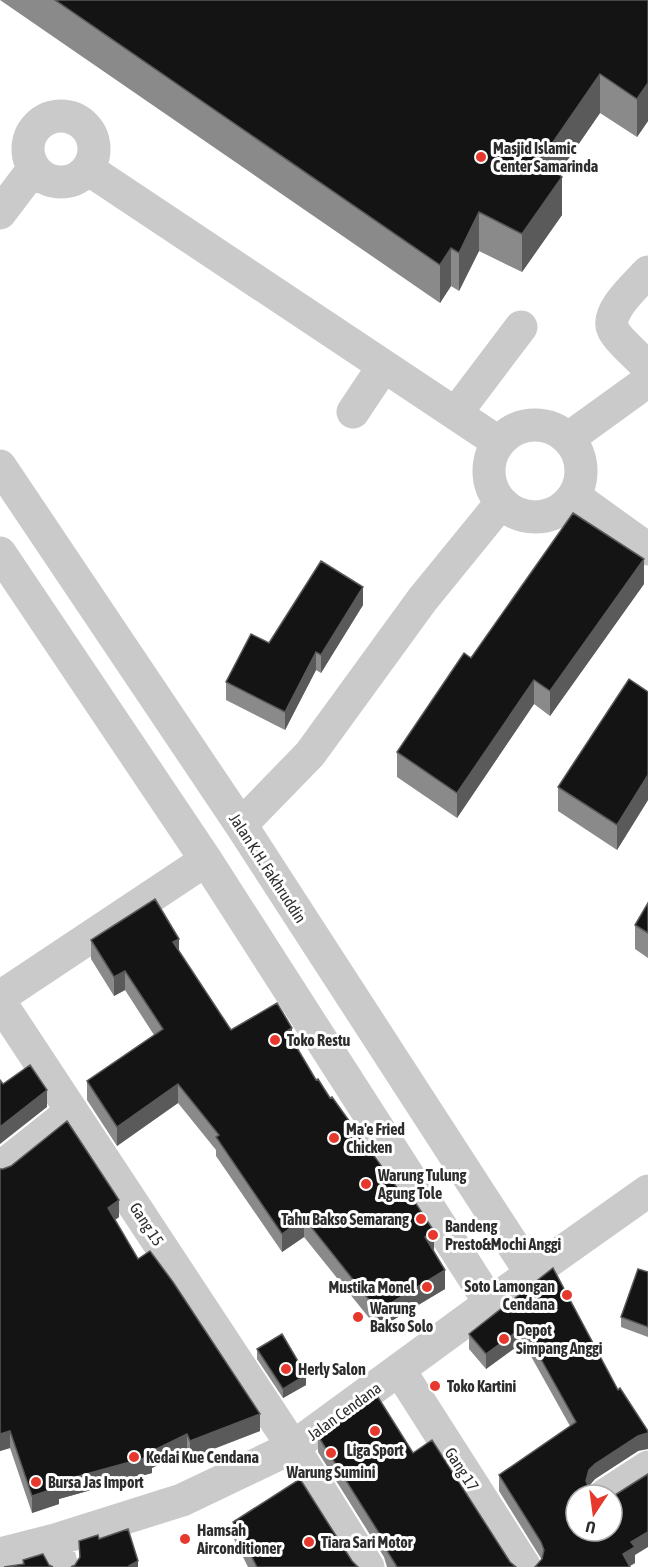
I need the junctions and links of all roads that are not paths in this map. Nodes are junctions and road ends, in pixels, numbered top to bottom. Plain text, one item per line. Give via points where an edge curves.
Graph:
1 (34, 168) junction
2 (88, 170) junction
3 (0, 213) edge
4 (648, 272) edge
5 (521, 327) dead end
6 (383, 367) junction
7 (648, 367) edge
8 (648, 381) edge
9 (353, 412) dead end
10 (456, 413) junction
11 (568, 438) junction
12 (498, 442) junction
13 (0, 466) edge
14 (574, 496) junction
15 (501, 503) junction
16 (648, 549) edge
17 (0, 553) edge
18 (241, 825) junction
19 (206, 860) junction
20 (0, 1000) edge
21 (72, 1111) junction
22 (0, 1168) edge
23 (648, 1191) edge
24 (531, 1274) junction
25 (490, 1303) junction
26 (400, 1371) junction
27 (293, 1447) junction
28 (648, 1467) edge
29 (623, 1483) edge
30 (59, 1553) edge
31 (0, 1554) edge
32 (368, 1567) edge
33 (525, 1567) edge

1 - 2 street via 46,178 61,182 76,179
1 - 2 street via 28,154 32,132 50,117 65,116 86,126 93,140 94,155
1 - 3 street
2 - 6 street
4 - 7 street via 618,305 611,320 613,330
5 - 10 street
6 - 9 street
6 - 10 street
8 - 11 street
10 - 12 street
11 - 12 street via 540,424 510,431
11 - 14 street via 580,455 582,476
12 - 15 street via 489,473 492,489
13 - 18 street, Jalan K.H. Fakhruddin
14 - 15 street via 563,508 540,517 515,512
14 - 16 street
15 - 18 street via 422,600 310,754
17 - 19 street
18 - 24 street, Jalan K.H. Fakhruddin
19 - 20 street
19 - 25 street
20 - 21 street, Gang 15
21 - 22 street
21 - 27 street, Gang 15
23 - 24 street, Jalan Cendana
24 - 25 street, Jalan Cendana
25 - 26 street, Jalan Cendana
26 - 27 street, Jalan Cendana
26 - 33 street, Gang 17
27 - 30 street, Jalan Cendana
27 - 32 street, Gang 15
28 - 29 street
30 - 31 street, Jalan Cendana

